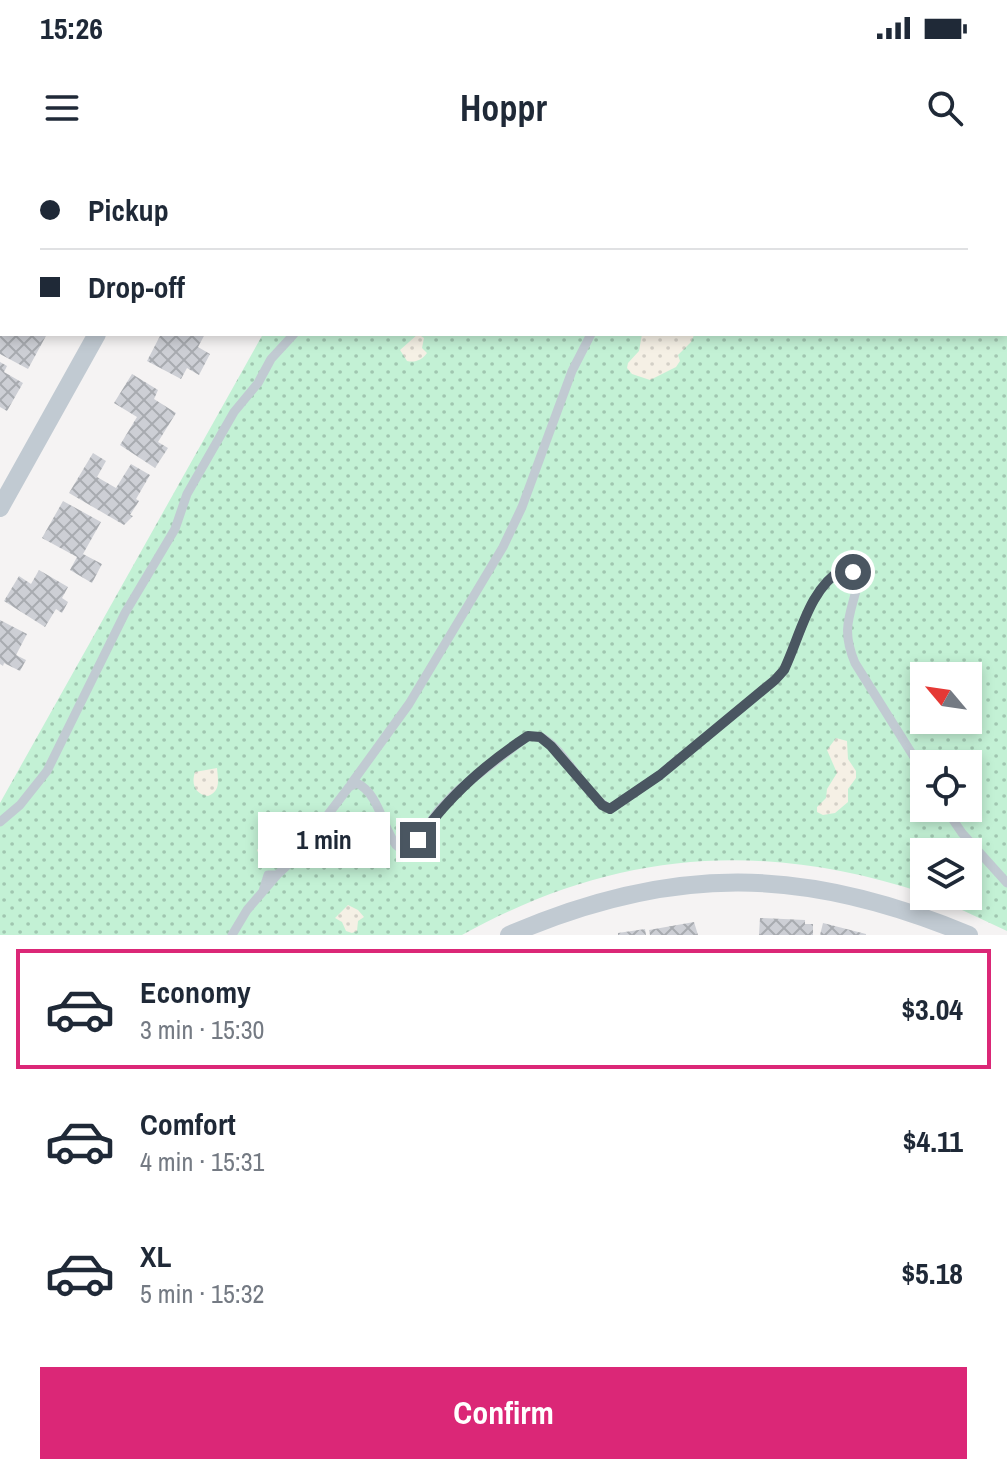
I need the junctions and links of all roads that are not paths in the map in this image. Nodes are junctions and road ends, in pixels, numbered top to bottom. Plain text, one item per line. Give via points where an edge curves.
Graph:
1 (96, 336) edge
2 (292, 336) edge
3 (590, 336) edge
4 (0, 508) edge
5 (910, 751) edge
6 (349, 787) junction
7 (0, 822) edge
8 (955, 822) edge
9 (1007, 883) edge
10 (232, 935) edge
11 (509, 935) edge
12 (969, 935) edge

1 - 4 street
2 - 7 lane via 234,412 187,494 175,529 96,668 47,771
3 - 6 lane via 503,547 409,704
5 - 6 lane via 847,645 859,579 843,569 820,592 775,680 660,775 610,809 540,737 528,736 457,791 410,850 402,850 390,838 364,787
6 - 10 lane via 294,859 277,875 268,875
8 - 9 lane
11 - 12 street via 612,897 678,885 753,882 876,900

